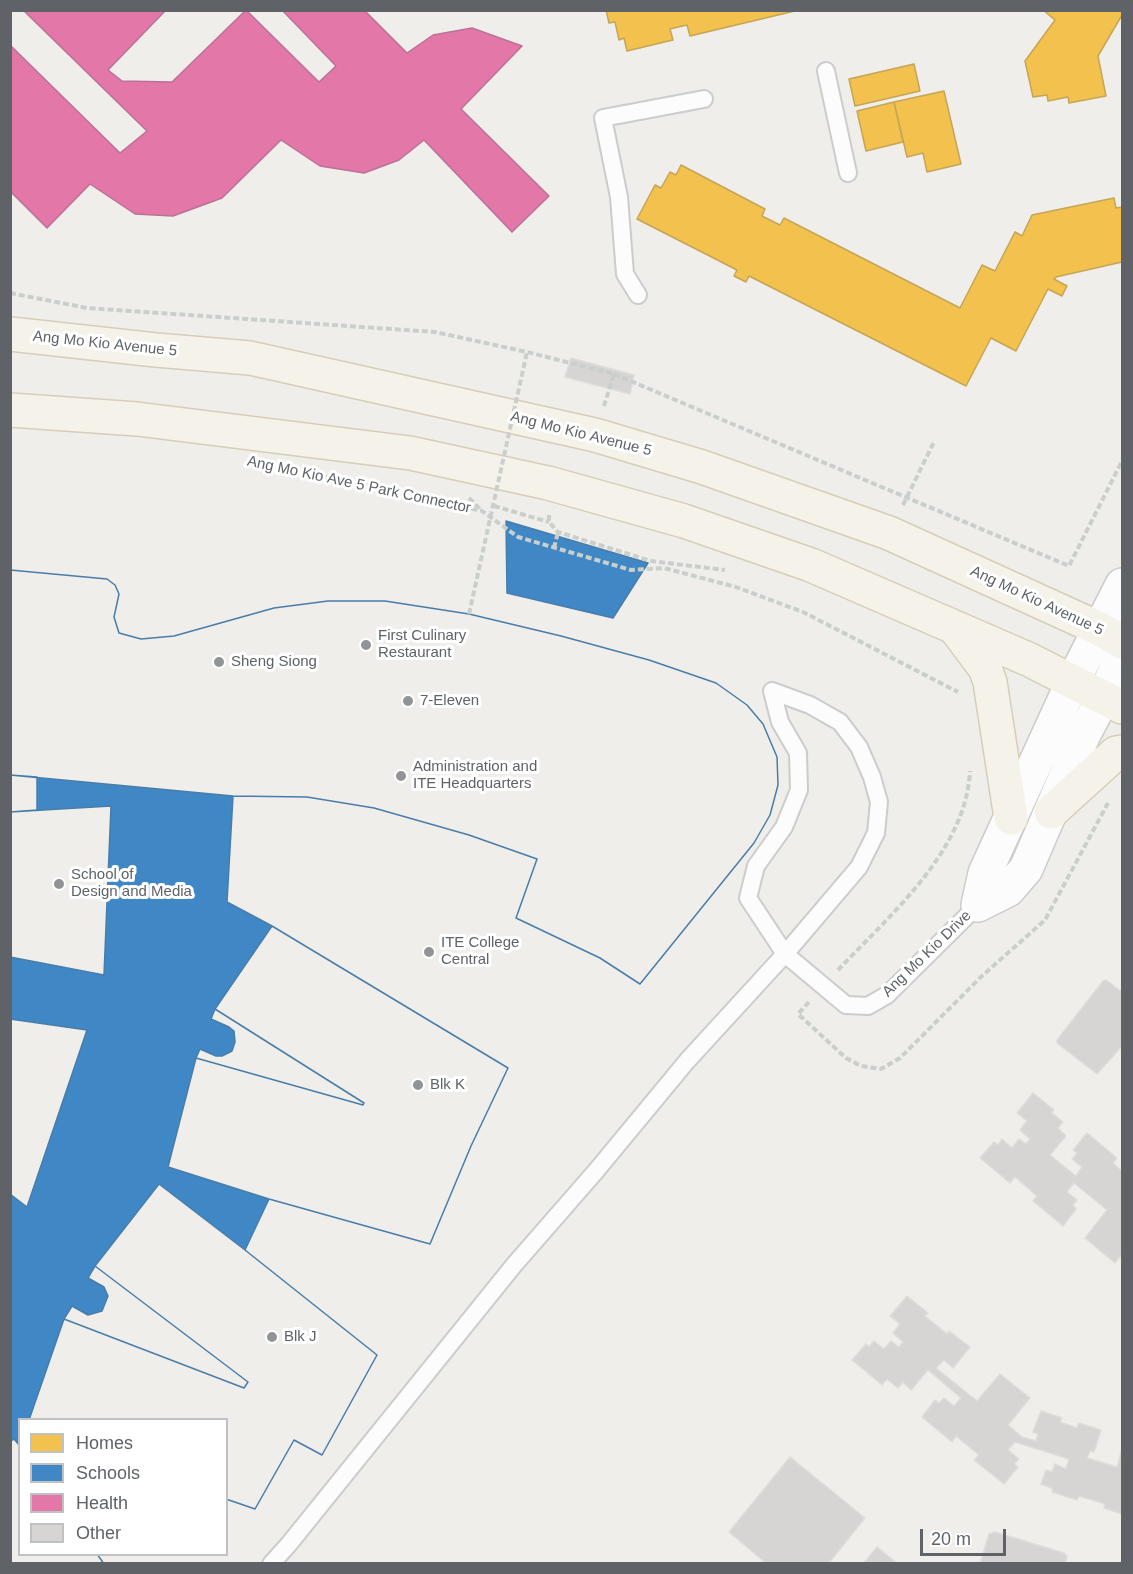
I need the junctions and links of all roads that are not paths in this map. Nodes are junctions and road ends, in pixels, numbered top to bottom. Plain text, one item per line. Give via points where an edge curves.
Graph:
1 (826, 70) dead end
2 (704, 99) dead end
3 (848, 173) dead end
4 (639, 295) dead end
5 (10, 334) edge
6 (10, 410) edge
7 (1122, 585) edge
8 (954, 626) junction
9 (1111, 635) edge
10 (1122, 656) edge
11 (1073, 681) junction
12 (1113, 702) edge
13 (1122, 752) edge
14 (1051, 812) junction
15 (1011, 818) junction
16 (978, 905) junction
17 (785, 954) junction
18 (271, 1563) edge

1 - 3 lane
2 - 4 lane via 603,118 619,197 625,274
5 - 9 main road, Ang Mo Kio Avenue 5 via 250,358 595,435 702,467 890,533
6 - 8 main road via 137,419 410,453 548,483 684,521 812,565
7 - 9 street
8 - 11 main road
8 - 15 main road via 985,668 990,682
9 - 11 street
10 - 12 street
11 - 12 main road
11 - 15 street
12 - 14 street via 1084,734
13 - 14 main road via 1116,753
14 - 16 street via 1026,869 1008,890
15 - 16 street via 985,873
16 - 17 lane, Ang Mo Kio Drive via 887,995 868,1006 846,1005
17 - 17 lane via 748,898 756,866 784,827 799,790 798,753 780,722 772,691 810,705 840,722 859,747 879,802 876,833 859,867
17 - 18 lane via 687,1061 514,1265

